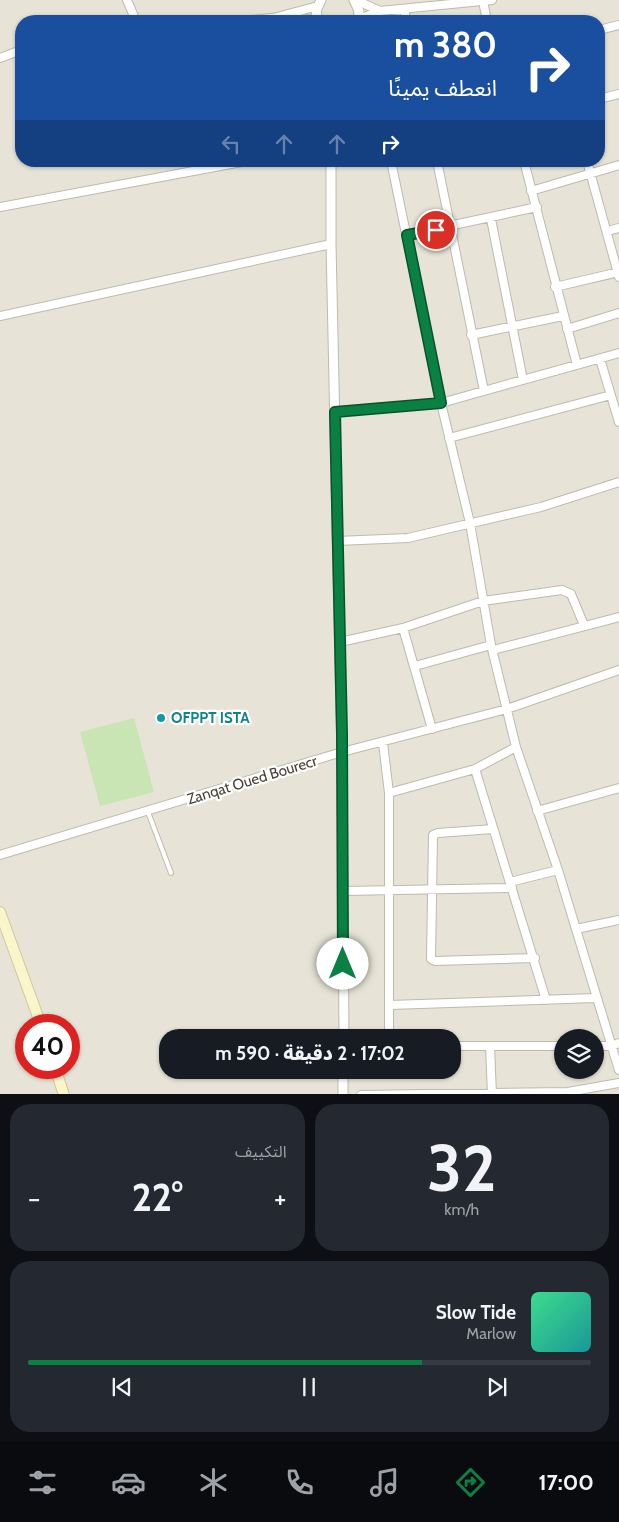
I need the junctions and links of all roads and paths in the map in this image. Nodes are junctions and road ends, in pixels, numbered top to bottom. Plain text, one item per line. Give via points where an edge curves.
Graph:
1 (127, 0) edge
2 (355, 0) edge
3 (492, 0) edge
4 (483, 1) junction
5 (319, 3) edge
6 (404, 10) junction
7 (380, 11) junction
8 (133, 15) edge
9 (282, 15) edge
10 (358, 15) edge
11 (370, 15) edge
12 (405, 15) edge
13 (485, 15) edge
14 (619, 25) edge
15 (605, 28) edge
16 (15, 52) edge
17 (0, 58) edge
18 (619, 94) edge
19 (605, 98) edge
20 (619, 165) edge
21 (202, 167) edge
22 (218, 167) edge
23 (331, 167) edge
24 (392, 167) edge
25 (438, 167) edge
26 (525, 167) edge
27 (589, 167) edge
28 (203, 170) junction
29 (591, 172) junction
30 (530, 191) junction
31 (0, 207) edge
32 (536, 208) junction
33 (491, 219) junction
34 (450, 227) junction
35 (619, 228) edge
36 (607, 231) junction
37 (407, 235) junction
38 (330, 244) junction
39 (619, 274) edge
40 (555, 288) junction
41 (619, 313) edge
42 (0, 316) edge
43 (563, 316) junction
44 (513, 328) junction
45 (567, 329) junction
46 (471, 335) junction
47 (619, 353) edge
48 (600, 359) junction
49 (577, 365) junction
50 (523, 380) junction
51 (484, 391) junction
52 (611, 395) junction
53 (441, 403) junction
54 (335, 412) junction
55 (619, 422) edge
56 (449, 438) junction
57 (619, 482) edge
58 (470, 523) junction
59 (337, 541) junction
60 (483, 601) junction
61 (619, 617) edge
62 (584, 625) junction
63 (404, 628) junction
64 (340, 642) junction
65 (492, 648) junction
66 (415, 666) junction
67 (619, 670) edge
68 (507, 709) junction
69 (432, 729) junction
70 (383, 743) junction
71 (516, 747) junction
72 (342, 752) junction
73 (475, 769) junction
74 (619, 788) edge
75 (389, 794) junction
76 (537, 811) junction
77 (148, 812) junction
78 (493, 829) junction
79 (0, 856) edge
80 (558, 870) junction
81 (171, 873) dead end
82 (511, 885) junction
83 (432, 888) junction
84 (388, 889) junction
85 (343, 891) junction
86 (0, 912) edge
87 (619, 920) edge
88 (576, 929) junction
89 (535, 958) junction
90 (596, 998) junction
91 (546, 1000) junction
92 (390, 1005) junction
93 (37, 1014) edge
94 (344, 1029) edge
95 (389, 1029) edge
96 (616, 1045) edge
97 (461, 1046) edge
98 (490, 1046) junction
99 (554, 1046) edge
100 (619, 1070) edge
101 (59, 1079) edge
102 (343, 1079) edge
103 (619, 1083) edge
104 (568, 1093) edge
105 (64, 1094) edge
106 (343, 1094) edge
107 (361, 1094) edge
108 (391, 1094) edge
109 (492, 1094) edge

1 - 8 street
2 - 7 street
2 - 10 street
3 - 4 street
4 - 6 street
4 - 13 street
5 - 9 street
6 - 7 street
6 - 12 street
7 - 11 street
14 - 15 street
16 - 17 street
18 - 19 street
20 - 29 street
21 - 28 street
22 - 28 street
23 - 38 street
24 - 37 street
25 - 34 street
26 - 30 street
27 - 29 street
28 - 31 street
29 - 30 street
29 - 36 street
30 - 32 street
32 - 33 street
32 - 40 street
33 - 34 street
33 - 44 street
34 - 37 street
34 - 46 street
35 - 36 street
36 - 39 street
37 - 53 street
38 - 42 street
38 - 54 street
39 - 40 street
40 - 43 street
41 - 45 street
43 - 44 street
43 - 45 street
44 - 46 street
44 - 50 street
45 - 49 street
46 - 51 street
47 - 48 street
48 - 49 street
48 - 52 street
49 - 50 street
50 - 51 street
51 - 53 street
52 - 55 street
52 - 56 street
53 - 54 street
53 - 56 street
54 - 59 street
56 - 58 street
57 - 58 street via 541,507
58 - 59 street via 408,538
58 - 60 street
59 - 64 street
60 - 62 street via 567,591
60 - 63 street
60 - 65 street
61 - 62 street
62 - 65 street
63 - 64 street
63 - 66 street
64 - 72 street
65 - 66 street
65 - 68 street
66 - 69 street
67 - 68 street, Zanqat Oued Bourecr
68 - 69 street, Zanqat Oued Bourecr
68 - 71 street
69 - 70 street, Zanqat Oued Bourecr
70 - 72 street, Zanqat Oued Bourecr
70 - 75 street
71 - 73 street
71 - 76 street
72 - 77 street, Zanqat Oued Bourecr
72 - 85 street
73 - 75 street
73 - 78 street
74 - 76 street
75 - 84 street
76 - 80 street
77 - 79 street, Zanqat Oued Bourecr
77 - 81 lane
78 - 82 street
78 - 83 street via 435,833
80 - 82 street
80 - 88 street
82 - 83 street
82 - 89 street
83 - 84 street
83 - 89 street via 432,961
84 - 85 street
84 - 92 street
85 - 94 street
86 - 93 main road
87 - 88 street
88 - 90 street
89 - 91 street
90 - 91 street
90 - 96 street
91 - 92 street
92 - 95 street
96 - 100 street
97 - 98 street
98 - 99 street
98 - 109 street
101 - 105 main road
102 - 106 street
103 - 104 street
104 - 109 street
107 - 108 street
108 - 109 street

